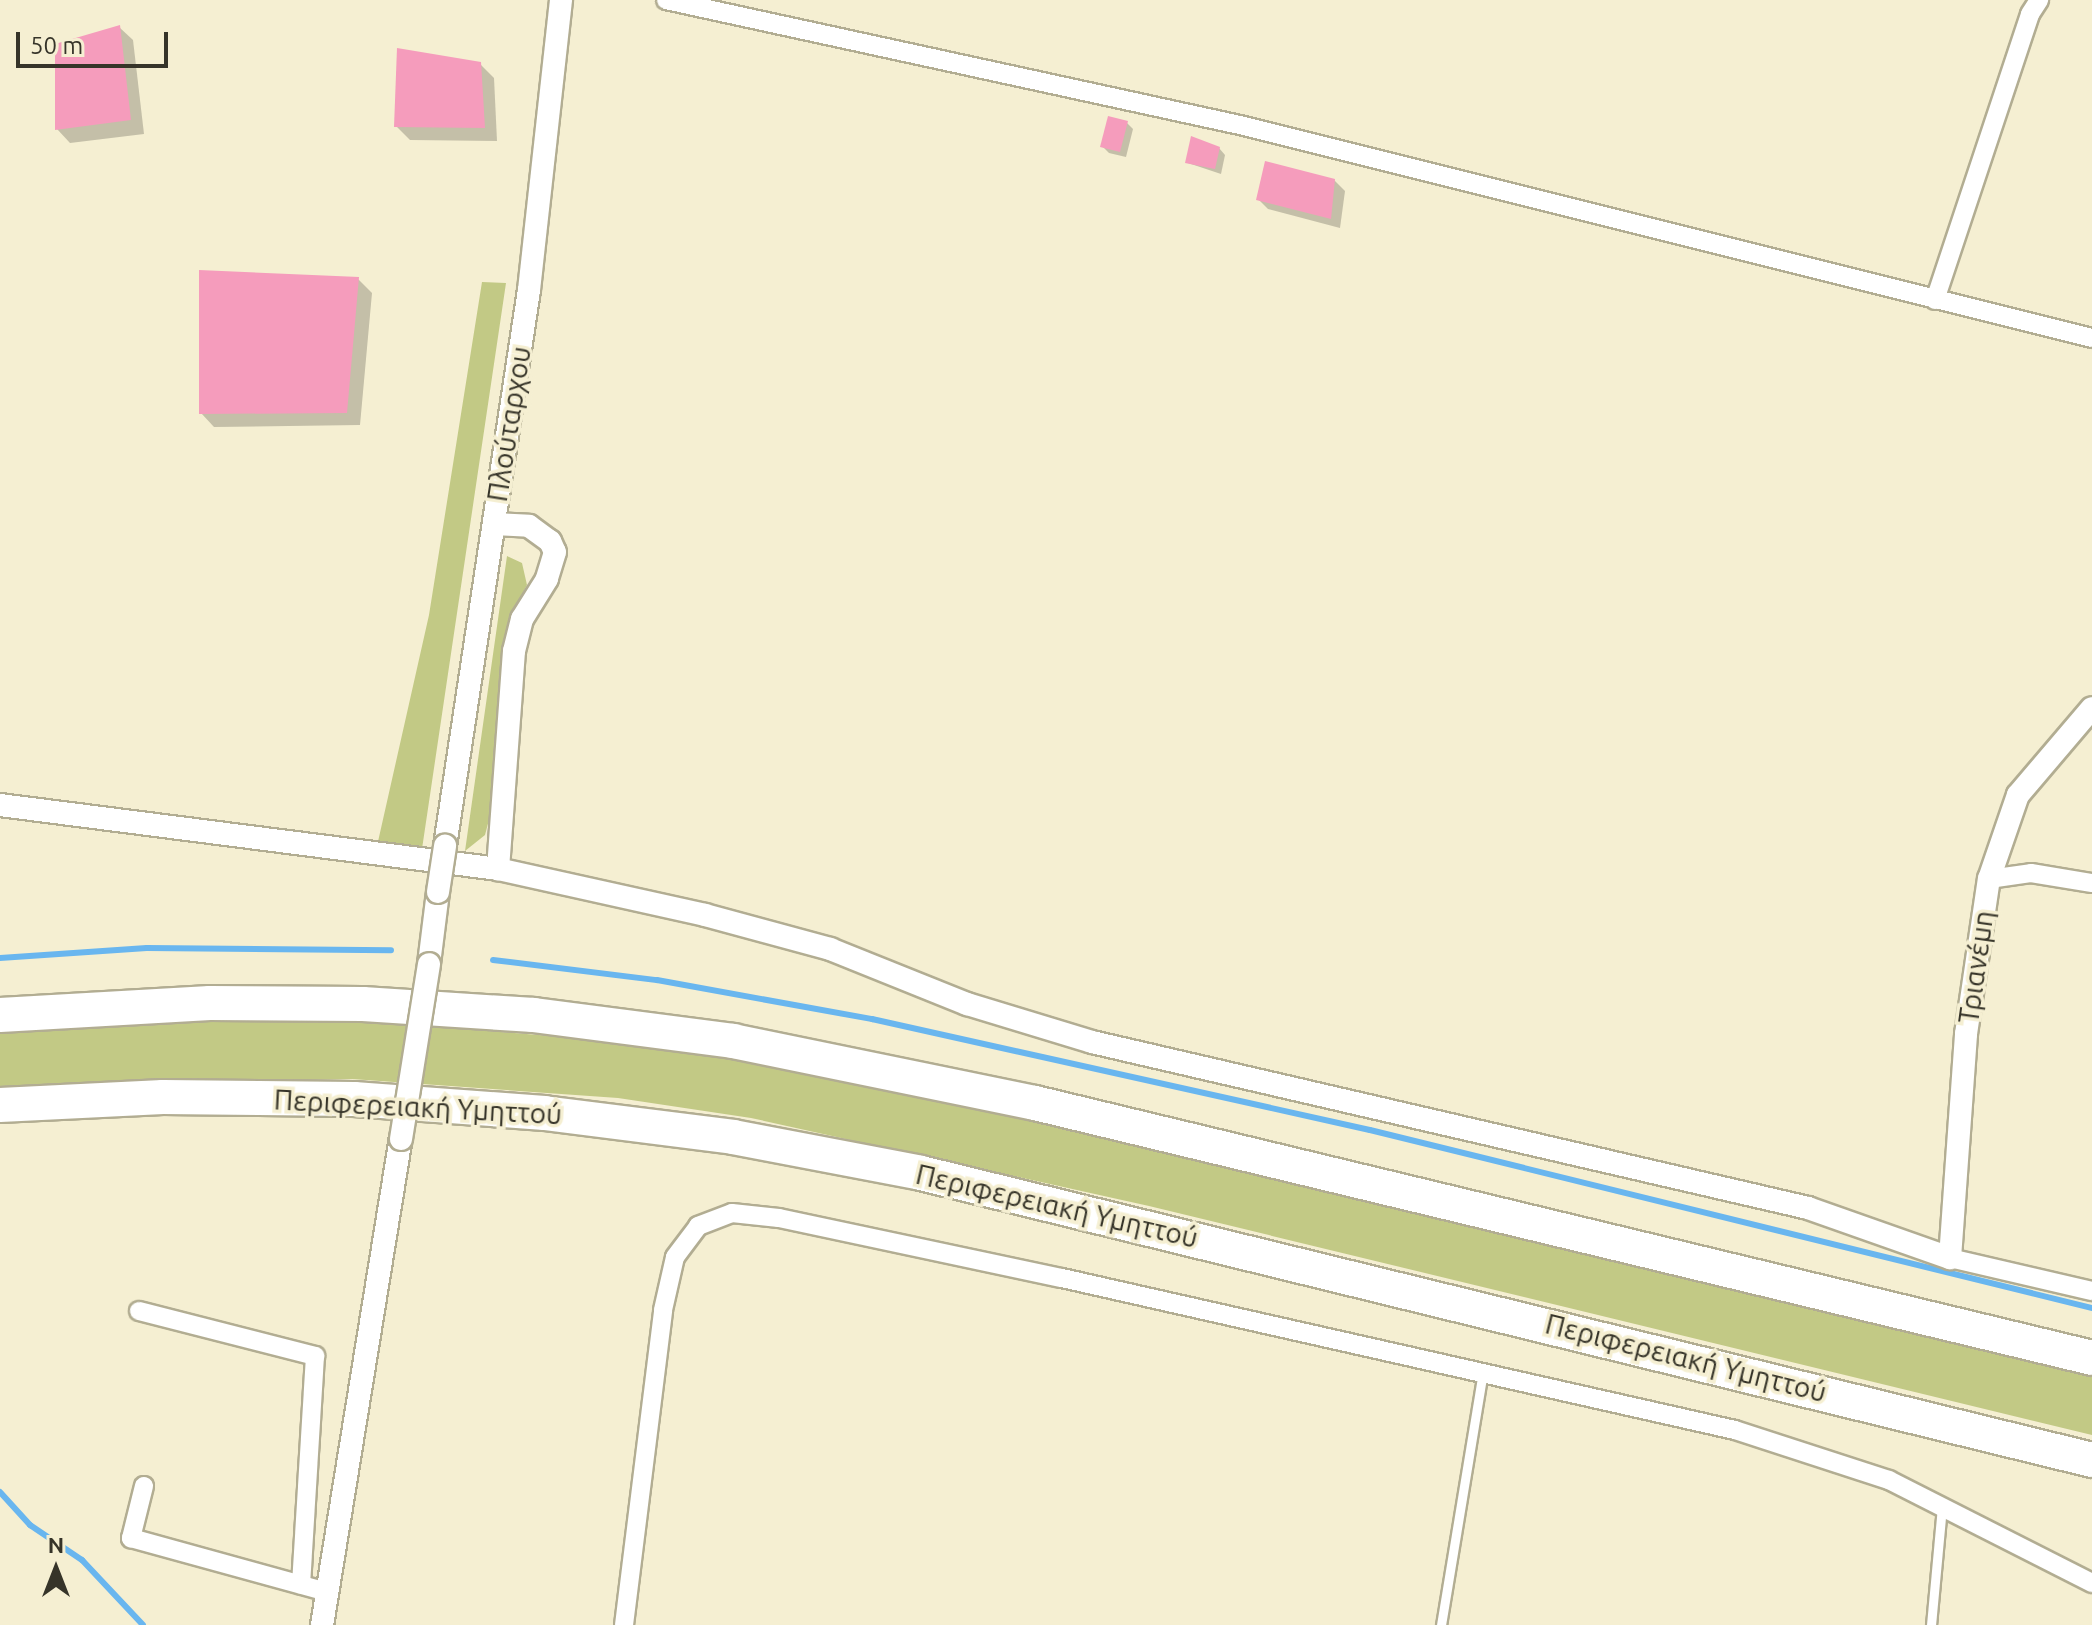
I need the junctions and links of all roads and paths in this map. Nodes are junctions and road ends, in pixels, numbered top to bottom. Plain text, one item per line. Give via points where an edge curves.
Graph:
1 (561, 0) edge
2 (666, 0) edge
3 (2039, 0) edge
4 (1935, 300) junction
5 (2092, 338) edge
6 (494, 524) junction
7 (2092, 708) edge
8 (0, 805) edge
9 (498, 869) junction
10 (1989, 879) junction
11 (2092, 883) edge
12 (0, 1015) edge
13 (0, 1105) edge
14 (1950, 1258) junction
15 (2092, 1291) edge
16 (139, 1311) dead end
17 (2092, 1358) edge
18 (1483, 1372) junction
19 (2092, 1460) edge
20 (144, 1486) dead end
21 (1942, 1507) junction
22 (2092, 1583) edge
23 (301, 1585) junction
24 (327, 1592) junction
25 (322, 1625) edge
26 (624, 1625) edge
27 (1441, 1625) edge
28 (1931, 1625) edge

1 - 6 street, Πλούταρχου via 529,290
2 - 4 street via 1240,125
3 - 4 street
4 - 5 street
6 - 9 street via 529,526 550,541 555,552 547,579 522,619 514,651
6 - 24 street, Πλούταρχου, bridge
7 - 10 street, Τριανέμη via 2018,795
8 - 9 street
9 - 14 street via 830,949 967,1004 1092,1042 1808,1208
10 - 11 street via 2031,873
10 - 14 street, Τριανέμη via 1966,1034
12 - 17 highway via 210,1003 363,1004 534,1015 733,1041 1035,1103
13 - 19 highway, Περιφερειακή Υμηττού via 163,1097 354,1099 544,1113 733,1137 921,1173
14 - 15 street
16 - 23 street via 315,1356
18 - 21 street via 1735,1430 1859,1468
18 - 26 street via 779,1218 751,1213 713,1216 686,1237 667,1289
18 - 27 lane
20 - 23 street via 131,1538
21 - 22 street
21 - 28 lane
23 - 24 street
24 - 25 street, Πλούταρχου

